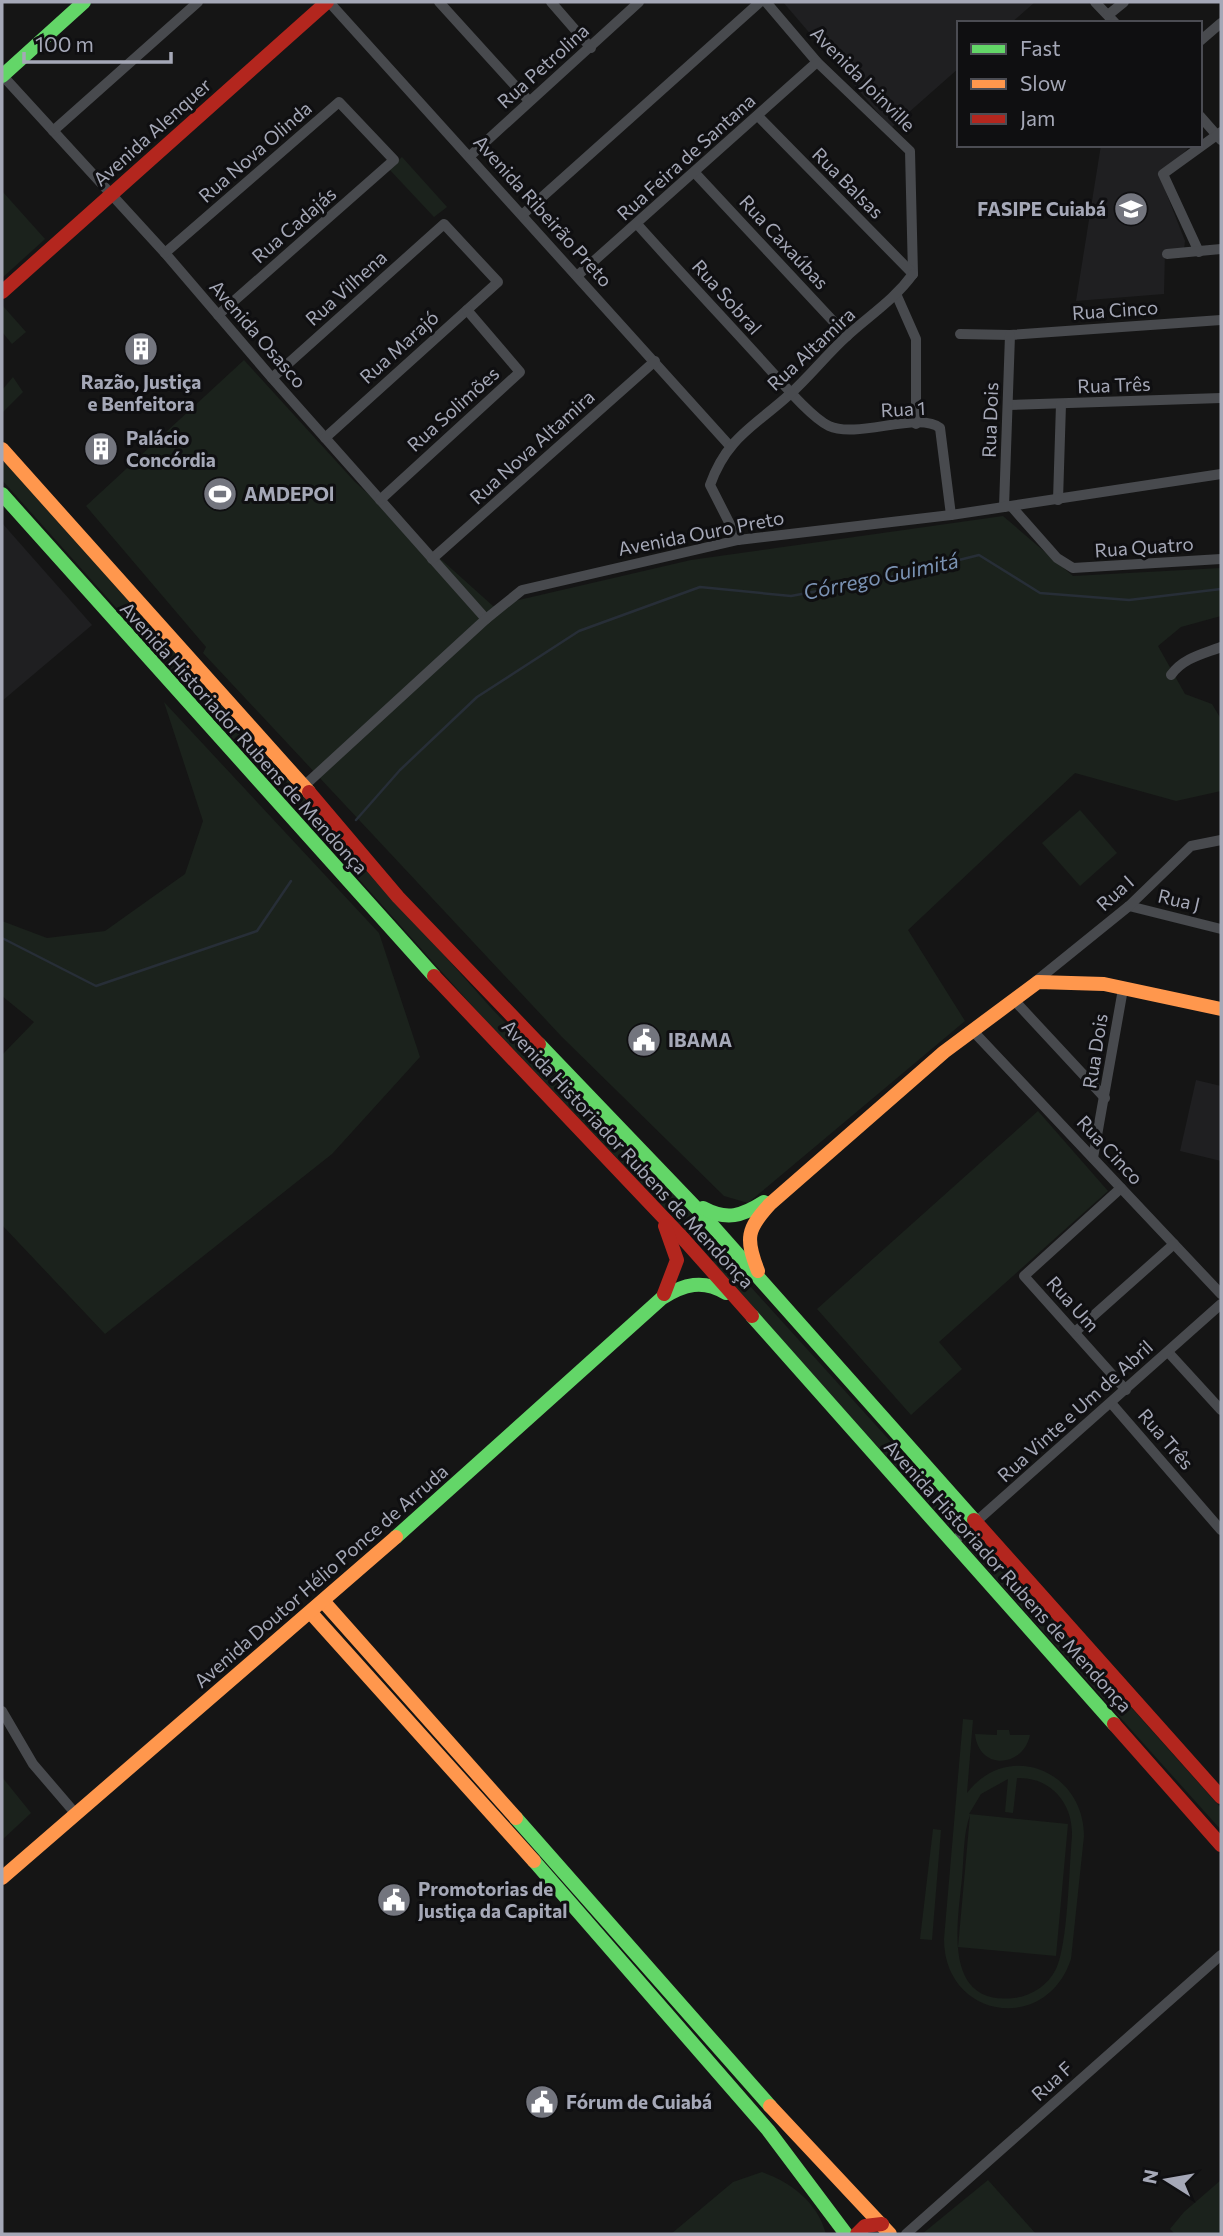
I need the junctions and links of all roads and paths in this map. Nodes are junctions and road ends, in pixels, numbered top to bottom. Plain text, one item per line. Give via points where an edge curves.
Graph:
1 (83, 2) edge
2 (198, 2) edge
3 (328, 2) edge
4 (439, 2) edge
5 (551, 2) edge
6 (639, 2) edge
7 (760, 2) edge
8 (766, 2) edge
9 (1095, 2) edge
10 (1124, 2) edge
11 (1112, 19) edge
12 (1221, 23) edge
13 (1202, 39) edge
14 (591, 48) junction
15 (817, 62) junction
16 (2, 75) edge
17 (529, 101) junction
18 (758, 116) junction
19 (1202, 118) edge
20 (53, 131) junction
21 (1220, 136) edge
22 (470, 156) junction
23 (394, 160) joint
24 (695, 173) junction
25 (112, 193) junction
26 (522, 215) junction
27 (637, 225) junction
28 (1221, 249) edge
29 (1199, 252) junction
30 (165, 253) junction
31 (1167, 254) dead end
32 (913, 274) junction
33 (577, 276) junction
34 (498, 282) joint
35 (2, 292) edge
36 (897, 296) junction
37 (467, 310) junction
38 (218, 315) junction
39 (1221, 320) edge
40 (960, 334) dead end
41 (1010, 335) junction
42 (847, 336) junction
43 (655, 360) junction
44 (272, 378) junction
45 (791, 393) junction
46 (1221, 398) edge
47 (1061, 404) junction
48 (1008, 405) junction
49 (916, 424) junction
50 (325, 438) junction
51 (729, 445) junction
52 (2, 449) edge
53 (1221, 474) edge
54 (2, 494) edge
55 (380, 500) junction
56 (1058, 500) junction
57 (1008, 506) junction
58 (951, 515) junction
59 (738, 540) junction
60 (432, 559) junction
61 (1221, 559) edge
62 (486, 619) junction
63 (1221, 647) edge
64 (1171, 675) dead end
65 (304, 786) junction
66 (1221, 840) edge
67 (1129, 906) junction
68 (1221, 929) edge
69 (1035, 982) junction
70 (1122, 989) junction
71 (1013, 999) junction
72 (1221, 1009) edge
73 (972, 1030) junction
74 (1105, 1098) junction
75 (1093, 1158) junction
76 (785, 1188) junction
77 (1121, 1188) junction
78 (690, 1201) junction
79 (658, 1210) junction
80 (1174, 1244) junction
81 (762, 1281) junction
82 (1221, 1294) edge
83 (662, 1298) junction
84 (739, 1301) junction
85 (1221, 1304) edge
86 (1075, 1332) junction
87 (1168, 1352) junction
88 (1126, 1390) junction
89 (1111, 1403) junction
90 (1221, 1409) edge
91 (976, 1522) junction
92 (1221, 1530) edge
93 (952, 1543) junction
94 (324, 1602) junction
95 (311, 1613) junction
96 (2, 1711) edge
97 (1221, 1797) edge
98 (75, 1813) junction
99 (1221, 1845) edge
100 (2, 1878) edge
101 (1221, 1955) edge
102 (886, 2229) edge
103 (846, 2234) edge
104 (857, 2234) edge
105 (906, 2234) edge

1 - 16 street
2 - 20 street
3 - 22 street, Avenida Ribeirão Preto
3 - 25 street, Avenida Alenquer
4 - 17 street
5 - 14 street
6 - 14 street, Rua Petrolina
7 - 26 street
8 - 15 street, Avenida Joinville
9 - 11 street
10 - 11 street
12 - 13 street
14 - 17 street, Rua Petrolina
15 - 18 street, Rua Feira de Santana
15 - 32 street, Avenida Joinville via 910,151
16 - 20 street, Avenida Osasco
17 - 22 street, Rua Petrolina
18 - 24 street, Rua Feira de Santana
18 - 32 street, Rua Balsas
19 - 21 street
20 - 25 street, Avenida Osasco
21 - 29 street via 1163,174
22 - 26 street, Avenida Ribeirão Preto
23 - 30 street, Rua Nova Olinda via 339,102
23 - 38 street, Rua Cadajás
24 - 27 street, Rua Feira de Santana
24 - 42 street, Rua Caxaúbas
25 - 30 street, Avenida Osasco
25 - 35 street, Avenida Alenquer
26 - 33 street, Avenida Ribeirão Preto
27 - 33 street, Rua Feira de Santana
27 - 45 street, Rua Sobral
28 - 29 street
29 - 31 street
30 - 38 street, Avenida Osasco
32 - 36 street, Rua Altamira
33 - 43 street, Avenida Ribeirão Preto
34 - 37 street, Rua Marajó
34 - 44 street, Rua Vilhena via 444,223
36 - 42 street, Rua Altamira
36 - 49 street via 916,339
37 - 50 street, Rua Marajó
37 - 55 street, Rua Solimões via 520,372
38 - 44 street, Avenida Osasco
39 - 41 street, Rua Cinco
40 - 41 street
41 - 48 street, Rua Dois
42 - 45 street, Rua Altamira
43 - 51 street, Avenida Ribeirão Preto
43 - 60 street, Rua Nova Altamira
44 - 50 street, Avenida Osasco
45 - 49 street, Rua 1 via 827,426
45 - 51 street, Rua Altamira
46 - 47 street, Rua Três
47 - 48 street, Rua Três
47 - 56 street
48 - 57 street, Rua Dois
49 - 58 street, Rua 1 via 940,428
50 - 55 street, Avenida Osasco
51 - 59 street via 710,485
52 - 65 street, Avenida Historiador Rubens de Mendonça
53 - 56 street, Avenida Ouro Preto
54 - 79 street, Avenida Historiador Rubens de Mendonça via 378,917
55 - 60 street, Avenida Osasco
56 - 57 street, Avenida Ouro Preto
57 - 58 street, Avenida Ouro Preto
57 - 61 street, Rua Quatro via 1057,558 1073,568
58 - 59 street, Avenida Ouro Preto
59 - 62 street, Avenida Ouro Preto via 522,590
60 - 62 street, Avenida Osasco
62 - 65 street, Avenida Ouro Preto
63 - 64 street via 1188,659
65 - 78 street, Avenida Historiador Rubens de Mendonça via 398,897
66 - 67 street, Rua I via 1191,845
67 - 68 street, Rua J
67 - 69 street, Rua I
69 - 70 street via 1068,980
69 - 71 street
70 - 72 street
70 - 74 street, Rua Dois
71 - 73 street
71 - 74 street
73 - 75 street, Rua Cinco
73 - 76 street
74 - 75 street, Rua Dois
75 - 77 street, Rua Cinco
76 - 78 street via 731,1219
76 - 81 street via 750,1227 749,1242
77 - 80 street, Rua Cinco
77 - 86 street, Rua Um via 1024,1276
78 - 81 street, Avenida Historiador Rubens de Mendonça
79 - 83 street via 678,1260 676,1274
79 - 84 street, Avenida Historiador Rubens de Mendonça
80 - 82 street, Rua Cinco
80 - 86 street
81 - 91 street, Avenida Historiador Rubens de Mendonça
83 - 84 street via 690,1283 704,1283
83 - 94 street, Avenida Doutor Hélio Ponce de Arruda
84 - 93 street, Avenida Historiador Rubens de Mendonça
85 - 87 street, Rua Vinte e Um de Abril
86 - 88 street, Rua Um
87 - 88 street, Rua Vinte e Um de Abril
87 - 90 street
88 - 89 street, Rua Vinte e Um de Abril
89 - 91 street, Rua Vinte e Um de Abril
89 - 92 street, Rua Três
91 - 93 street, Rua Vinte e Um de Abril
91 - 97 street, Avenida Historiador Rubens de Mendonça
93 - 99 street, Avenida Historiador Rubens de Mendonça
94 - 95 street, Avenida Doutor Hélio Ponce de Arruda
94 - 102 street via 789,2128
95 - 98 street, Avenida Doutor Hélio Ponce de Arruda
95 - 103 street via 768,2130
96 - 98 street via 33,1765
98 - 100 street, Avenida Doutor Hélio Ponce de Arruda
101 - 105 street, Rua F
102 - 104 street via 865,2226

